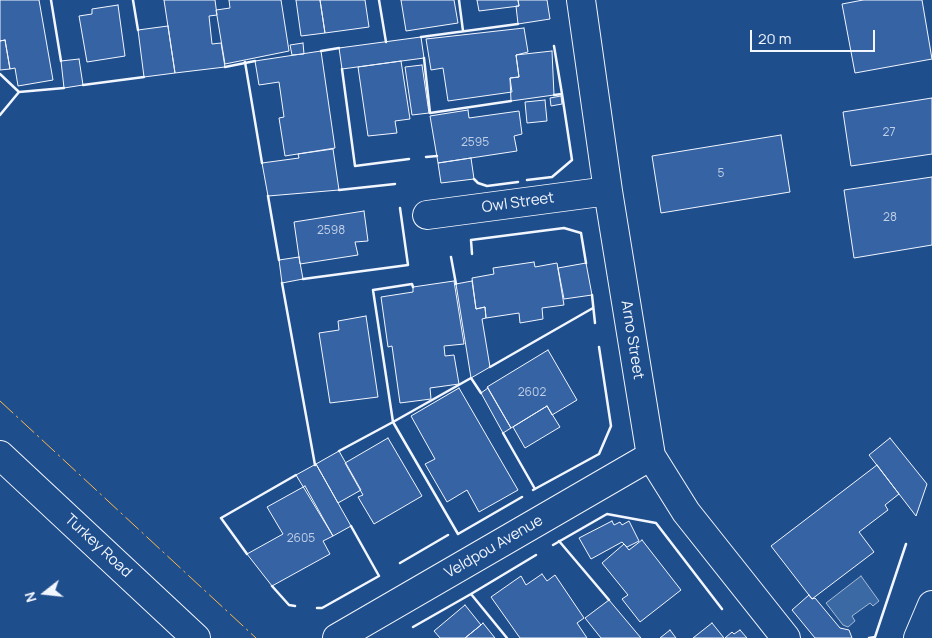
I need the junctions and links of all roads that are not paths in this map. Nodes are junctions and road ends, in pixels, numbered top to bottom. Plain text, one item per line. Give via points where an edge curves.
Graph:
1 (581, 0) edge
2 (608, 191) junction
3 (427, 216) dead end
4 (0, 455) edge
5 (651, 456) junction
6 (932, 605) edge
7 (196, 638) edge
8 (337, 638) edge
9 (786, 638) edge
10 (918, 638) edge

1 - 2 street, Arno Street
2 - 3 street, Owl Street
2 - 5 street, Arno Street
4 - 7 street, Turkey Road
5 - 8 street, Veldpou Avenue
5 - 9 street, Arno Street via 686,512
6 - 10 street

